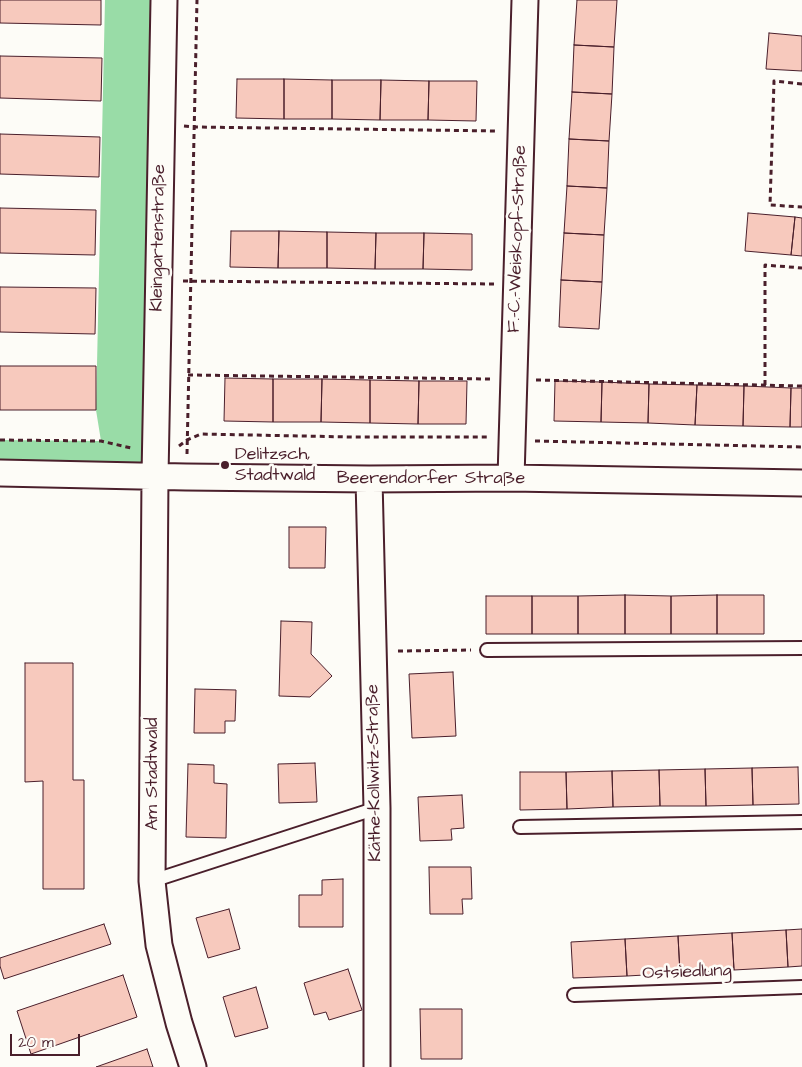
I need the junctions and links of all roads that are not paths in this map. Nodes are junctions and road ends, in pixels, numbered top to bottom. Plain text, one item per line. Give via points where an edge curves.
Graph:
1 (164, 0) edge
2 (525, 0) edge
3 (0, 474) edge
4 (155, 476) junction
5 (511, 478) junction
6 (369, 479) junction
7 (802, 483) edge
8 (802, 648) edge
9 (487, 650) road end
10 (377, 808) junction
11 (802, 822) edge
12 (520, 828) dead end
13 (152, 881) junction
14 (802, 987) edge
15 (574, 995) dead end
16 (193, 1067) edge
17 (377, 1067) edge

1 - 4 street, Kleingartenstraße
2 - 5 street, F.-C.-Weiskopf-Straße
3 - 4 street, Beerendorfer Straße
4 - 6 street, Beerendorfer Straße
4 - 13 street, Am Stadtwald
5 - 6 street, Beerendorfer Straße
5 - 7 street, Beerendorfer Straße
6 - 10 street, Käthe-Kollwitz-Straße
8 - 9 lane
10 - 13 lane
10 - 17 street, Käthe-Kollwitz-Straße
11 - 12 lane
13 - 16 street, Am Stadtwald via 159,945
14 - 15 lane, Ostsiedlung

